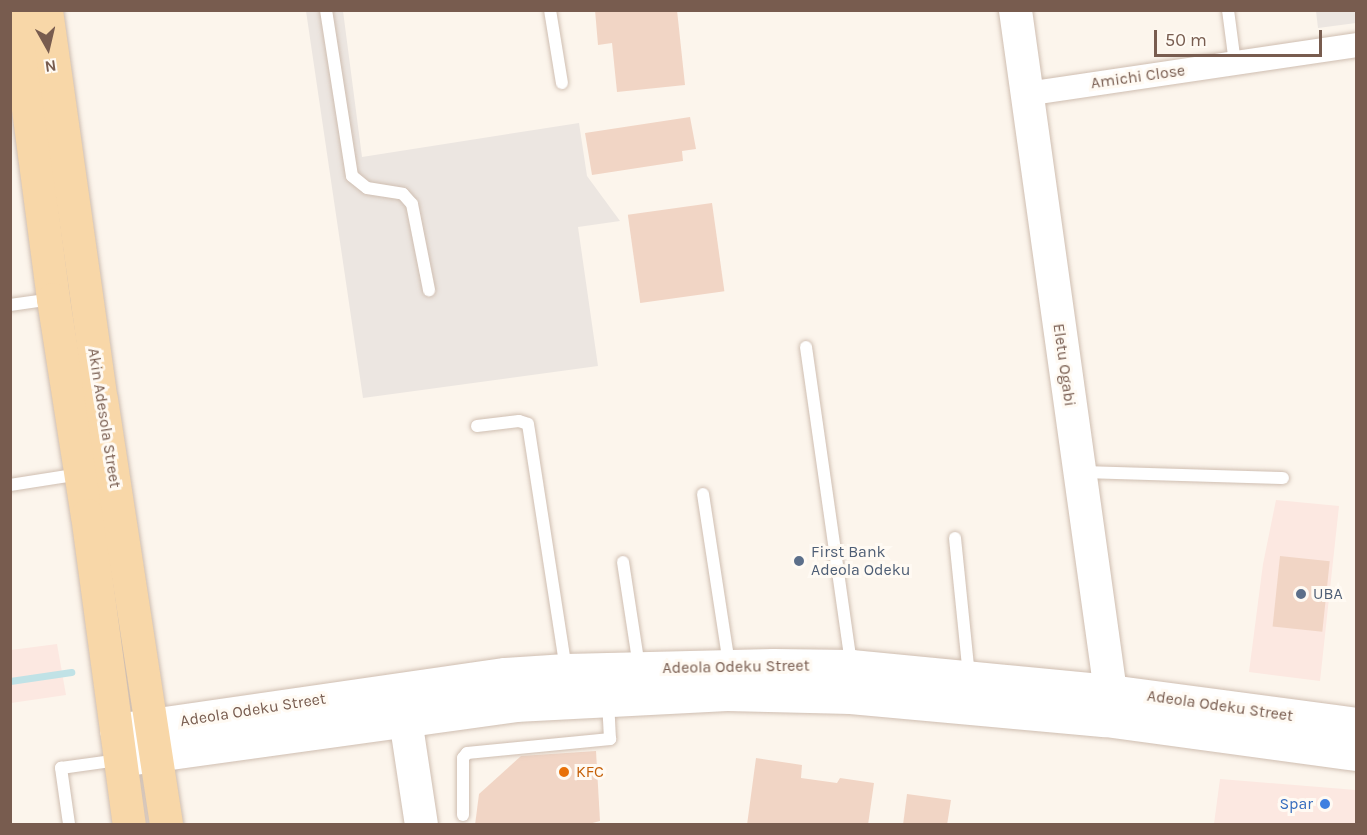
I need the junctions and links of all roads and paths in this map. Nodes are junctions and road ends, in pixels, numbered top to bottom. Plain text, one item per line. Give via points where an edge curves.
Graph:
1 (15, 10) edge
2 (46, 10) edge
3 (326, 10) edge
4 (550, 10) edge
5 (1015, 10) edge
6 (1228, 10) edge
7 (1356, 45) edge
8 (1235, 63) junction
9 (17, 78) edge
10 (562, 83) dead end
11 (1026, 94) junction
12 (429, 290) dead end
13 (53, 299) junction
14 (10, 305) edge
15 (806, 347) dead end
16 (477, 426) dead end
17 (1079, 472) junction
18 (81, 473) junction
19 (1283, 478) dead end
20 (10, 485) edge
21 (703, 494) dead end
22 (955, 538) dead end
23 (623, 562) dead end
24 (729, 665) junction
25 (851, 666) junction
26 (639, 669) junction
27 (566, 670) junction
28 (969, 678) junction
29 (400, 688) junction
30 (608, 699) junction
31 (1107, 706) junction
32 (405, 720) junction
33 (1331, 733) edge
34 (155, 740) junction
35 (118, 745) junction
36 (1356, 754) edge
37 (463, 815) dead end
38 (69, 825) edge
39 (129, 825) edge
40 (166, 825) edge
41 (421, 825) edge

1 - 9 main road, Akin Adesola Street
2 - 34 main road, Akin Adesola Street via 101,399
3 - 12 lane via 352,176 367,188 403,194 412,204
4 - 10 lane
5 - 11 main road, Eletu Ogabi
6 - 8 lane
7 - 8 street, Amichi Close
8 - 11 street, Amichi Close
9 - 13 main road, Akin Adesola Street
11 - 17 main road, Eletu Ogabi
13 - 14 lane
13 - 18 main road, Akin Adesola Street
15 - 25 lane
16 - 27 lane via 519,421 528,424
17 - 19 lane
17 - 31 main road, Eletu Ogabi
18 - 20 lane
18 - 35 main road, Akin Adesola Street
21 - 24 lane
22 - 28 lane
23 - 26 lane
24 - 25 main road, Adeola Odeku Street
24 - 26 main road, Adeola Odeku Street
25 - 28 main road, Adeola Odeku Street
26 - 27 main road, Adeola Odeku Street
27 - 29 main road, Adeola Odeku Street
28 - 31 main road, Adeola Odeku Street
29 - 32 main road
29 - 34 main road, Adeola Odeku Street
30 - 31 main road, Adeola Odeku Street via 727,694
30 - 32 main road, Adeola Odeku Street via 515,705
30 - 37 lane via 610,739 467,753 463,758
31 - 33 main road, Adeola Odeku Street
32 - 34 main road, Adeola Odeku Street
32 - 41 main road
33 - 36 main road, Adeola Odeku Street
34 - 35 main road, Adeola Odeku Street
34 - 40 main road, Akin Adesola Street
35 - 38 lane via 61,768
35 - 39 main road, Akin Adesola Street

